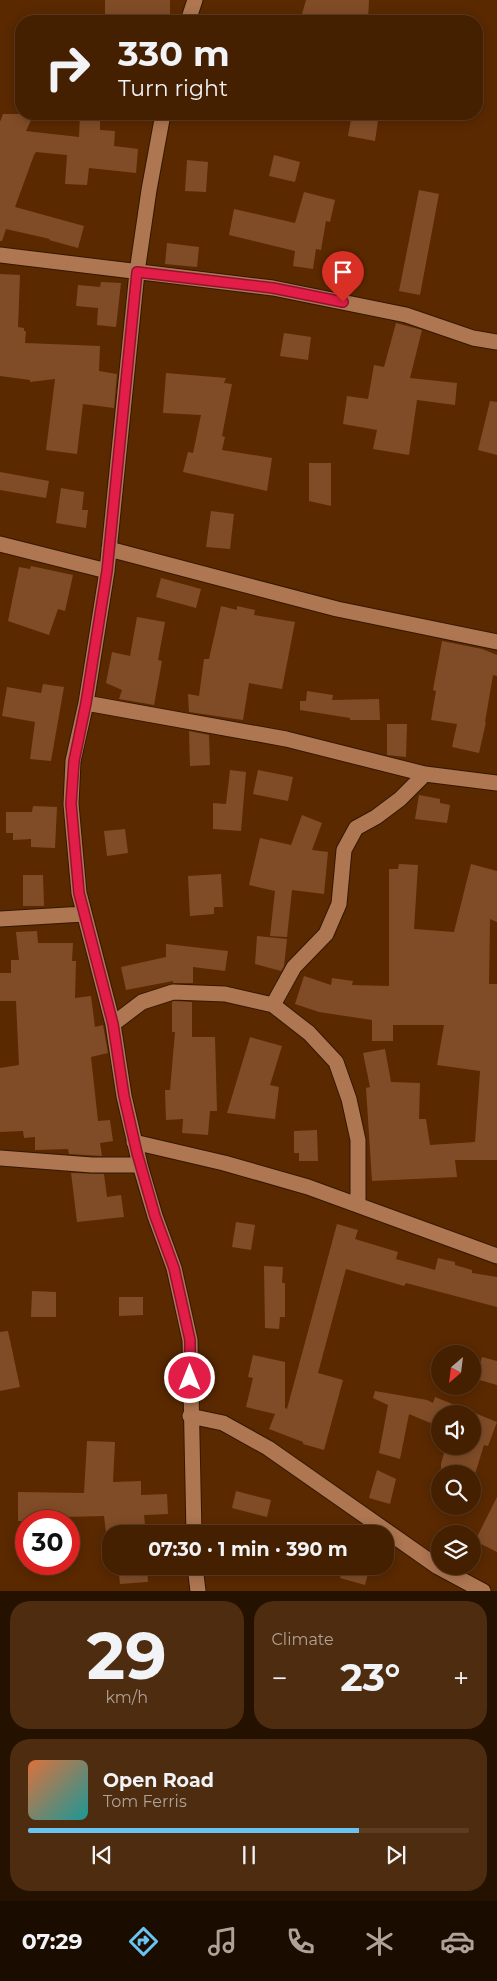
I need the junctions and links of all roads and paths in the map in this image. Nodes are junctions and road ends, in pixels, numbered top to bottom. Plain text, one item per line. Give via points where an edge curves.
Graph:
1 (195, 0) edge
2 (190, 15) edge
3 (163, 120) edge
4 (0, 255) edge
5 (137, 272) junction
6 (497, 342) edge
7 (0, 544) edge
8 (109, 549) junction
9 (107, 571) junction
10 (497, 642) edge
11 (86, 703) junction
12 (425, 774) junction
13 (497, 784) edge
14 (84, 914) junction
15 (0, 919) edge
16 (273, 1005) junction
17 (113, 1024) junction
18 (134, 1142) junction
19 (0, 1158) edge
20 (140, 1165) junction
21 (358, 1205) junction
22 (497, 1256) edge
23 (190, 1416) junction
24 (194, 1525) edge
25 (196, 1575) edge
26 (198, 1591) edge
27 (483, 1591) edge

1 - 2 street
3 - 5 street
4 - 5 street
5 - 6 street via 273,288 351,303 406,315 473,338
5 - 8 street
7 - 9 street
8 - 9 street
8 - 10 street via 337,609
9 - 11 street
11 - 12 street via 286,739
11 - 14 street via 74,761 71,804
12 - 13 street
12 - 16 street via 400,799 356,828 344,850 339,904 326,934 294,967
14 - 15 street
14 - 17 street
16 - 17 street via 224,994 173,992 142,1002
16 - 21 street via 309,1033 336,1062 358,1140
17 - 18 street
18 - 20 street
18 - 21 street via 224,1163
19 - 20 street via 92,1166
20 - 23 street via 174,1268 190,1340
21 - 22 street
23 - 24 street
23 - 27 street via 223,1423 268,1448 438,1567
25 - 26 street

